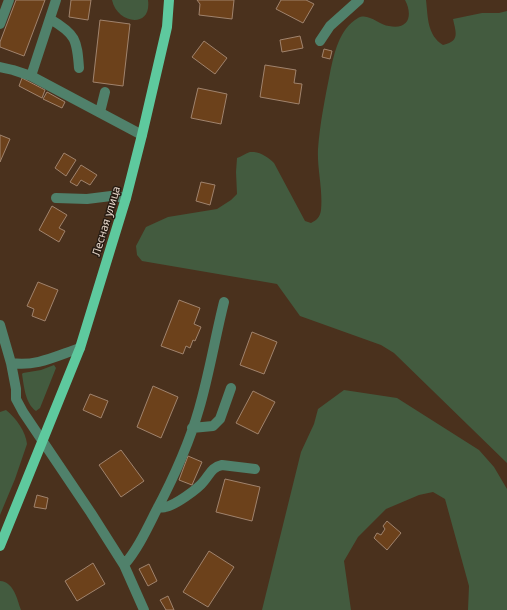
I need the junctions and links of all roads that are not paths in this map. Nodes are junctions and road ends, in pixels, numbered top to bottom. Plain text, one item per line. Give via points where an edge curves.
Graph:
1 (9, 0) edge
2 (56, 0) edge
3 (169, 0) edge
4 (359, 0) edge
5 (50, 19) junction
6 (0, 24) edge
7 (320, 42) dead end
8 (0, 67) edge
9 (79, 68) dead end
10 (31, 76) junction
11 (105, 92) dead end
12 (100, 112) junction
13 (142, 135) junction
14 (56, 198) dead end
15 (126, 198) junction
16 (224, 302) dead end
17 (0, 325) edge
18 (80, 348) junction
19 (11, 363) junction
20 (231, 388) dead end
21 (192, 428) junction
22 (43, 442) junction
23 (255, 469) dead end
24 (158, 507) junction
25 (0, 546) edge
26 (124, 565) junction
27 (144, 610) edge

1 - 6 lane
2 - 5 lane
3 - 13 main road, Лесная улица via 167,27
4 - 7 lane via 330,26
5 - 9 lane via 65,28 72,36 77,47
5 - 10 lane
8 - 10 lane
10 - 12 lane
11 - 12 lane
12 - 13 lane
13 - 15 main road, Лесная улица
14 - 15 lane
15 - 18 main road, Лесная улица
16 - 21 lane via 199,410
17 - 19 lane
18 - 19 lane via 33,364
18 - 22 main road, Лесная улица
19 - 22 lane via 16,398
20 - 21 lane via 220,419 213,426
21 - 24 lane
22 - 25 main road, Лесная улица
22 - 26 lane
23 - 24 lane via 217,466 187,496 167,507
24 - 26 lane
26 - 27 lane

